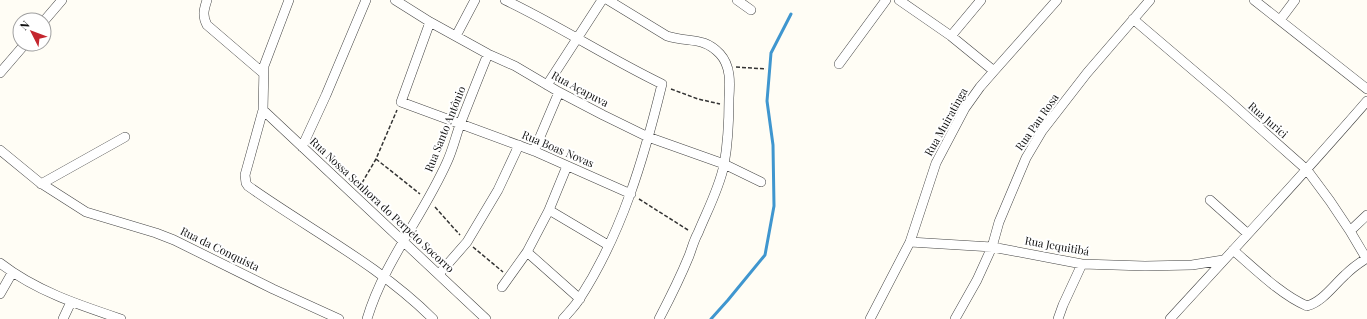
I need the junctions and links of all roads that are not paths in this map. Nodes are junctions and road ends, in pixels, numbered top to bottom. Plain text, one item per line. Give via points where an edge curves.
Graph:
1 (62, 0) edge
2 (289, 0) edge
3 (366, 0) edge
4 (395, 0) edge
5 (475, 0) edge
6 (505, 0) edge
7 (602, 0) edge
8 (608, 0) edge
9 (737, 0) edge
10 (886, 0) edge
11 (899, 0) edge
12 (981, 0) edge
13 (1057, 0) edge
14 (1150, 0) edge
15 (1254, 0) edge
16 (1295, 0) edge
17 (206, 1) edge
18 (751, 10) dead end
19 (52, 12) edge
20 (1133, 19) junction
21 (1280, 20) junction
22 (430, 22) junction
23 (456, 36) junction
24 (951, 36) junction
25 (577, 39) junction
26 (18, 52) edge
27 (488, 54) junction
28 (839, 64) dead end
29 (994, 71) junction
30 (0, 73) edge
31 (263, 73) junction
32 (547, 85) junction
33 (1367, 89) edge
34 (559, 92) junction
35 (1367, 101) edge
36 (263, 110) junction
37 (461, 124) junction
38 (125, 137) dead end
39 (648, 137) junction
40 (519, 146) junction
41 (302, 147) junction
42 (0, 150) edge
43 (534, 151) junction
44 (724, 164) junction
45 (566, 166) junction
46 (1307, 170) junction
47 (761, 182) dead end
48 (42, 184) junction
49 (631, 194) junction
50 (1210, 200) dead end
51 (549, 210) junction
52 (1367, 214) edge
53 (1350, 231) junction
54 (1248, 234) junction
55 (402, 242) junction
56 (910, 242) junction
57 (608, 245) junction
58 (992, 247) junction
59 (1233, 250) junction
60 (527, 252) junction
61 (1367, 258) edge
62 (1223, 260) junction
63 (0, 263) edge
64 (1082, 264) junction
65 (12, 273) junction
66 (439, 274) junction
67 (383, 277) junction
68 (502, 287) dead end
69 (0, 294) edge
70 (580, 298) junction
71 (71, 302) junction
72 (63, 319) edge
73 (121, 319) edge
74 (339, 319) edge
75 (367, 319) edge
76 (433, 319) edge
77 (486, 319) edge
78 (563, 319) edge
79 (659, 319) edge
80 (870, 319) edge
81 (955, 319) edge
82 (1058, 319) edge
83 (1170, 319) edge

1 - 19 street
2 - 31 street
3 - 41 street
4 - 22 street, Rua Açapuva
5 - 23 street
6 - 25 street
7 - 25 street
8 - 44 street via 667,36 707,43 720,54 727,66 730,80
9 - 18 street
10 - 28 street
11 - 24 street
12 - 24 street
13 - 29 street, Rua Muiratinga
14 - 20 street, Rua Pau Rosa
15 - 21 street
16 - 21 street
17 - 31 street via 203,14 207,25
20 - 46 street, Rua Jurici
20 - 58 street, Rua Pau Rosa via 1087,73 1038,138 1016,179
21 - 33 street
22 - 23 street, Rua Açapuva
22 - 37 street, Rua Boas Novas via 401,102
23 - 27 street, Rua Açapuva
24 - 29 street
25 - 32 street
25 - 39 street via 662,84
26 - 30 street
27 - 32 street, Rua Açapuva
27 - 37 street, Rua Santo Antônio
29 - 56 street, Rua Muiratinga via 970,102 941,151
31 - 36 street
32 - 34 street, Rua Açapuva
34 - 39 street, Rua Açapuva
34 - 43 street
35 - 46 street
36 - 41 street, Rua Nossa Senhora do Perpéto Socorro
36 - 67 street via 246,169 245,180 248,186 288,214 333,240
37 - 40 street, Rua Boas Novas
37 - 55 street, Rua Santo Antônio via 447,162 428,200
38 - 48 street
39 - 44 street, Rua Açapuva
39 - 49 street
40 - 43 street, Rua Boas Novas
40 - 66 street via 498,190 467,242
41 - 55 street, Rua Nossa Senhora do Perpéto Socorro
42 - 48 street, Rua da Conquista
43 - 45 street, Rua Boas Novas
44 - 47 street, Rua Açapuva
44 - 79 street via 714,197
45 - 49 street, Rua Boas Novas
45 - 51 street
46 - 53 street, Rua Jurici
46 - 54 street
48 - 74 street, Rua da Conquista via 86,212 174,240
49 - 57 street
50 - 54 street
51 - 57 street
51 - 60 street
52 - 53 street
53 - 61 street, Rua Jurici
54 - 59 street
55 - 66 street, Rua Nossa Senhora do Perpéto Socorro
55 - 67 street, Rua Santo Antônio
56 - 58 street, Rua Jequitibá
56 - 80 street, Rua Muiratinga
57 - 70 street
58 - 64 street, Rua Jequitibá
58 - 81 street, Rua Pau Rosa
59 - 61 street via 1282,291 1307,306 1318,301
59 - 62 street
60 - 68 street
60 - 70 street
62 - 64 street, Rua Jequitibá via 1184,265
62 - 83 street
63 - 65 street
64 - 82 street
65 - 69 street
65 - 71 street
66 - 77 street, Rua Nossa Senhora do Perpéto Socorro
67 - 75 street, Rua Santo Antônio
67 - 76 street
70 - 78 street
71 - 72 street
71 - 73 street

